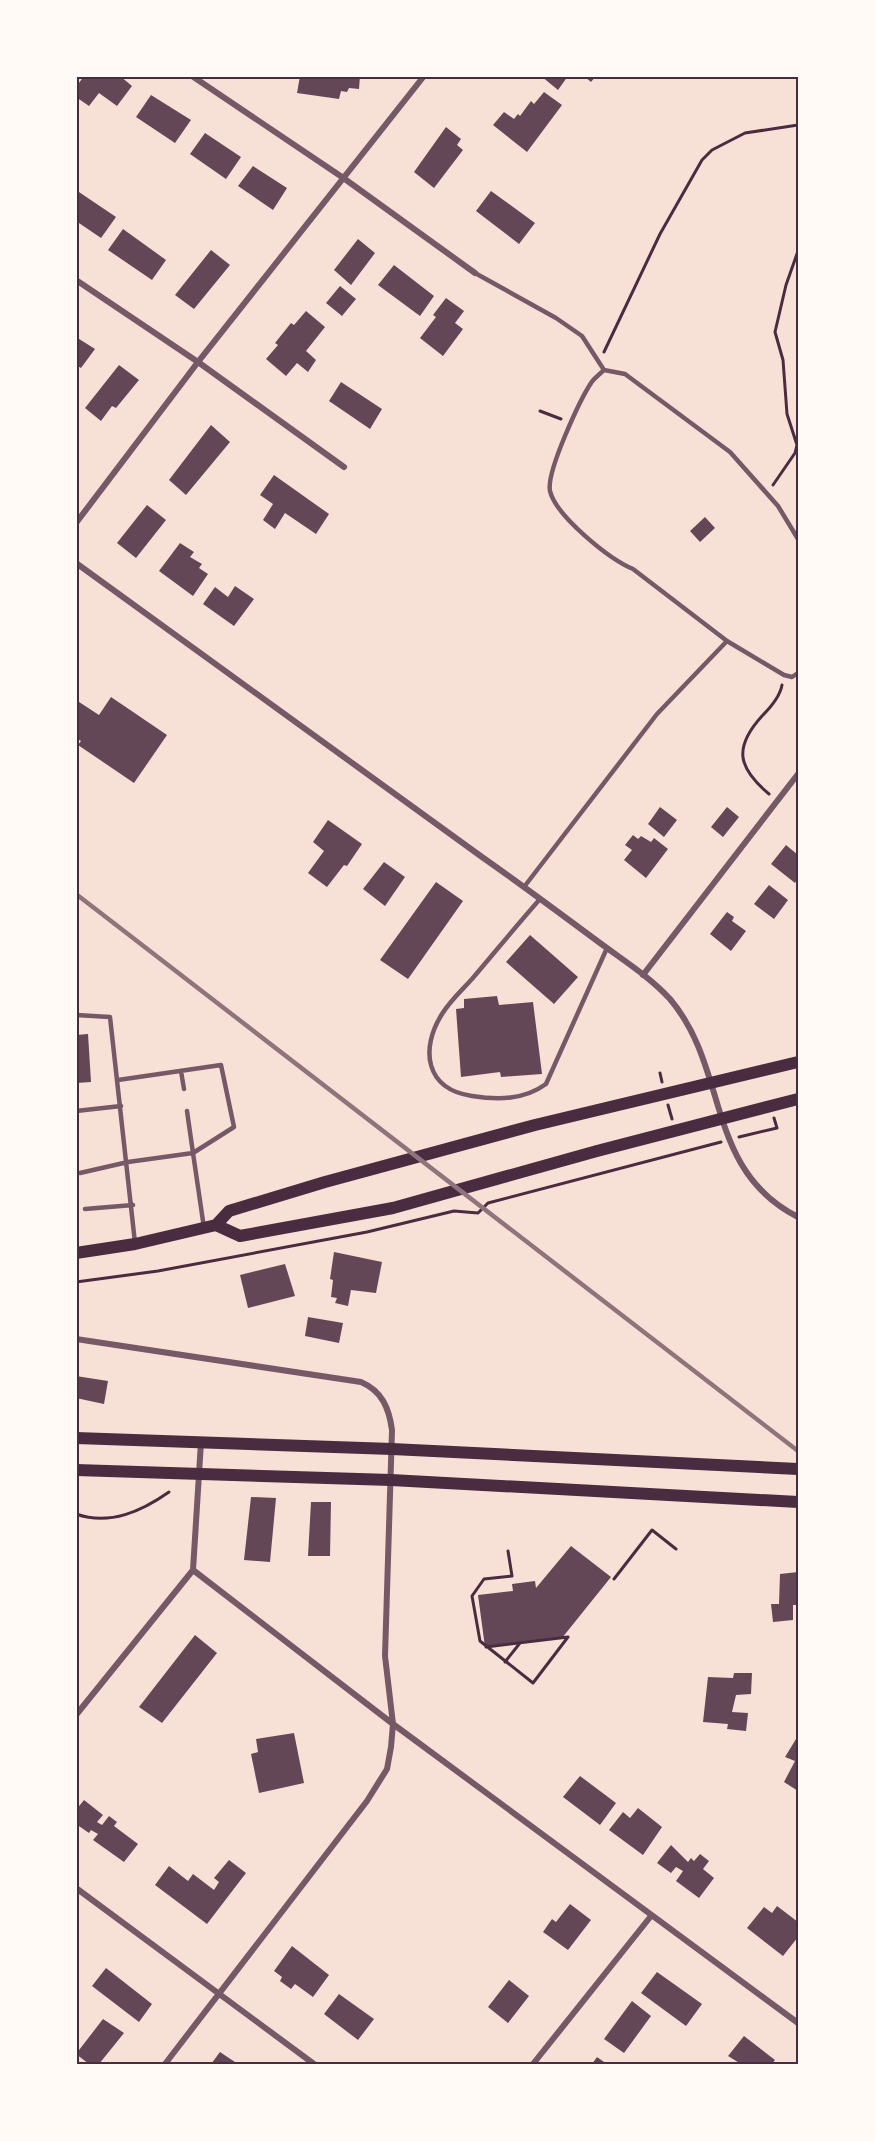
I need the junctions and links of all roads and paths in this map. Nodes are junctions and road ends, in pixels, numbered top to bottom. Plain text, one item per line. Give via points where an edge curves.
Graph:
1 (192, 76) edge
2 (424, 76) edge
3 (798, 125) edge
4 (342, 177) junction
5 (798, 222) edge
6 (798, 234) edge
7 (798, 251) edge
8 (475, 273) joint
9 (76, 280) edge
10 (198, 362) junction
11 (600, 362) junction
12 (604, 370) junction
13 (540, 411) dead end
14 (571, 424) junction
15 (344, 467) dead end
16 (768, 495) junction
17 (76, 523) edge
18 (798, 539) edge
19 (76, 563) edge
20 (728, 641) junction
21 (798, 674) edge
22 (784, 675) junction
23 (798, 774) edge
24 (777, 801) junction
25 (524, 887) junction
26 (540, 899) junction
27 (607, 948) junction
28 (643, 975) junction
29 (76, 1015) edge
30 (798, 1062) edge
31 (182, 1071) junction
32 (660, 1073) dead end
33 (118, 1080) junction
34 (711, 1084) junction
35 (184, 1089) dead end
36 (666, 1095) junction
37 (798, 1099) edge
38 (121, 1106) junction
39 (771, 1107) junction
40 (76, 1111) edge
41 (187, 1111) dead end
42 (723, 1119) junction
43 (675, 1131) junction
44 (730, 1139) junction
45 (681, 1153) junction
46 (193, 1154) junction
47 (128, 1162) junction
48 (80, 1173) dead end
49 (133, 1205) junction
50 (85, 1209) dead end
51 (798, 1217) edge
52 (210, 1226) junction
53 (135, 1244) junction
54 (76, 1253) edge
55 (76, 1282) edge
56 (76, 1339) edge
57 (76, 1438) edge
58 (201, 1442) junction
59 (392, 1449) junction
60 (798, 1469) edge
61 (76, 1470) edge
62 (200, 1473) junction
63 (391, 1480) junction
64 (169, 1492) dead end
65 (798, 1502) edge
66 (76, 1514) edge
67 (676, 1549) dead end
68 (508, 1551) dead end
69 (193, 1570) junction
70 (614, 1579) dead end
71 (520, 1643) junction
72 (485, 1647) junction
73 (505, 1662) junction
74 (76, 1715) edge
75 (393, 1724) junction
76 (76, 1888) edge
77 (651, 1916) junction
78 (220, 1995) junction
79 (798, 2023) edge
80 (165, 2064) edge
81 (314, 2064) edge
82 (533, 2064) edge

1 - 4 street
2 - 4 street
3 - 11 path via 745,133 712,150 702,160 660,234
4 - 8 street
4 - 10 street
5 - 6 path
7 - 16 path via 776,332 783,360 787,414 797,445
8 - 11 lane via 582,336
9 - 10 street
10 - 15 street
10 - 17 street
11 - 12 lane
12 - 14 lane via 592,381
12 - 16 lane via 625,374 730,453
13 - 14 path
14 - 20 lane via 555,461 550,485 555,503 617,562 633,569
16 - 18 lane
19 - 25 street
20 - 22 lane
20 - 25 lane via 657,714
21 - 22 lane
22 - 24 path via 782,690 752,728 743,756 750,778
23 - 24 street
24 - 28 street
25 - 26 street
26 - 27 street
26 - 27 lane via 442,1014 428,1059 440,1083 466,1095 491,1099 531,1095 546,1084
27 - 28 street
28 - 34 street via 681,1013 693,1032
29 - 33 lane via 110,1017
30 - 34 main road
31 - 33 lane
31 - 35 lane
31 - 46 lane via 221,1065 234,1126
32 - 36 path
33 - 38 lane
34 - 36 main road
34 - 42 street
36 - 43 path
36 - 52 main road via 535,1125 229,1211
37 - 39 main road
38 - 40 lane
38 - 47 lane
39 - 42 main road
39 - 44 path via 777,1128
41 - 46 lane
42 - 43 main road
42 - 44 street
43 - 45 path
43 - 52 main road via 461,1191 333,1220 240,1236
44 - 45 path
44 - 51 street via 755,1186
45 - 55 path via 488,1203 478,1213 454,1211 367,1232 158,1271
46 - 47 lane
46 - 52 lane
47 - 48 lane
47 - 49 lane
49 - 50 lane
49 - 53 lane
52 - 53 main road
53 - 54 main road
56 - 59 street via 361,1382 374,1389 387,1406
57 - 58 main road
58 - 59 main road
58 - 62 street
59 - 60 main road
59 - 63 street
61 - 62 main road
62 - 63 main road
62 - 69 street
63 - 65 main road
63 - 75 street via 385,1656
64 - 66 path via 123,1516 102,1520
67 - 70 path via 652,1530
68 - 72 path via 512,1576 484,1579 471,1596 480,1641
69 - 74 street
69 - 75 street
71 - 72 path
71 - 73 path
71 - 73 path via 568,1637 533,1683
72 - 73 path
75 - 77 street
75 - 78 street via 387,1769 367,1802
76 - 78 street
77 - 79 street
77 - 82 street
78 - 80 street
78 - 81 street

